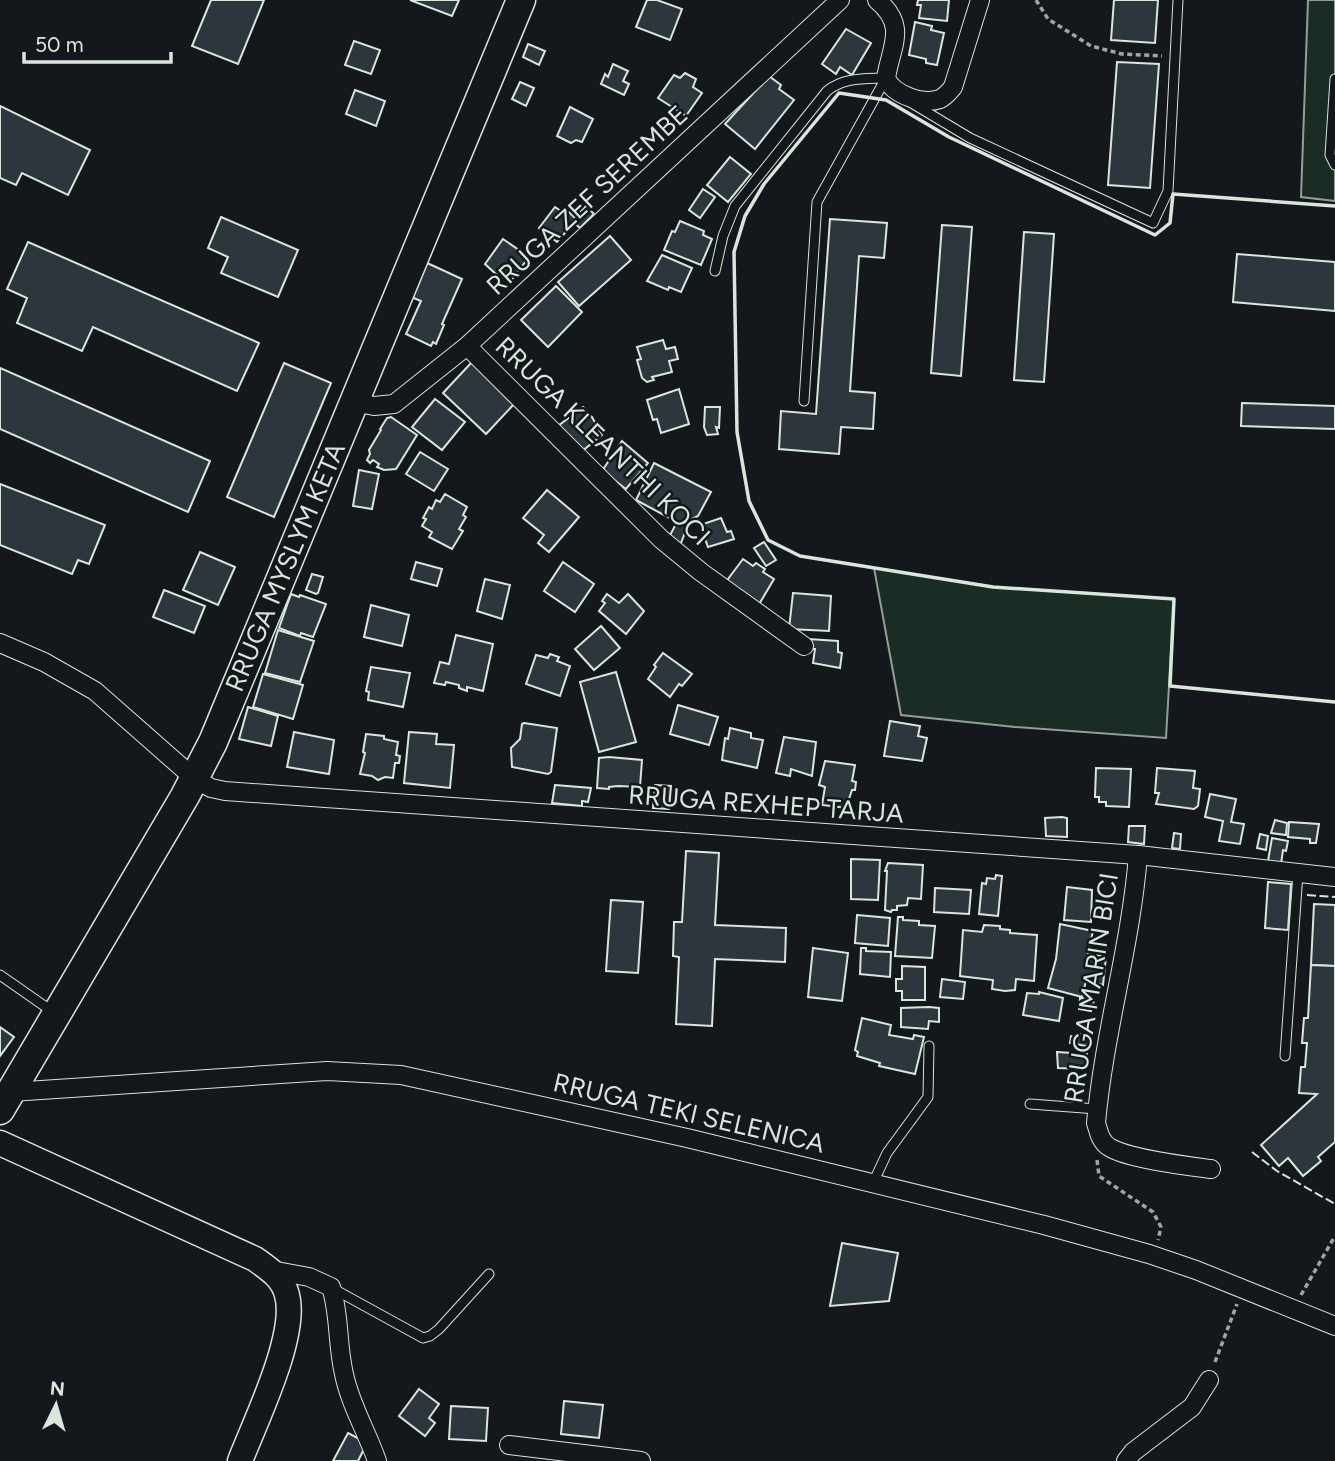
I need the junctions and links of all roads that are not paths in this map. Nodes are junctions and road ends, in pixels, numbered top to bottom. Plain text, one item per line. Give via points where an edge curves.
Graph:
1 (840, 0) edge
2 (877, 0) edge
3 (980, 0) edge
4 (1178, 0) edge
5 (520, 1) edge
6 (886, 78) junction
7 (1335, 79) edge
8 (898, 93) junction
9 (1335, 165) edge
10 (715, 271) dead end
11 (467, 346) junction
12 (804, 401) dead end
13 (354, 402) junction
14 (0, 643) edge
15 (804, 646) dead end
16 (195, 779) junction
17 (1138, 855) junction
18 (1298, 873) junction
19 (1335, 877) edge
20 (0, 975) edge
21 (56, 1014) junction
22 (929, 1046) dead end
23 (1285, 1056) dead end
24 (6, 1101) edge
25 (1030, 1104) dead end
26 (1097, 1109) junction
27 (0, 1143) edge
28 (1211, 1169) dead end
29 (873, 1183) junction
30 (271, 1270) junction
31 (489, 1274) dead end
32 (331, 1287) junction
33 (1335, 1326) edge
34 (1209, 1380) road end
35 (509, 1445) dead end
36 (240, 1461) edge
37 (377, 1461) edge
38 (641, 1461) edge
39 (1126, 1461) edge

1 - 11 street, RRUGA ZEF SEREMBE
2 - 6 street via 894,20 896,33
3 - 8 street via 957,78 946,96 928,100
4 - 8 lane via 1168,191 1153,223 970,138
5 - 13 main road, RRUGA MYSLYM KETA
6 - 8 street
6 - 10 lane via 846,80 827,91 735,206
6 - 12 lane via 817,202
7 - 9 lane via 1330,155
11 - 13 street, RRUGA ZEF SEREMBE via 394,404
11 - 15 street, RRUGA KLEANTHI KOCI via 661,539
13 - 16 main road, RRUGA MYSLYM KETA
14 - 16 street via 95,691
16 - 17 street, RRUGA REXHEP TARJA via 225,791
16 - 21 main road, RRUGA MYSLYM KETA
17 - 18 street, RRUGA REXHEP TARJA
17 - 26 street, RRUGA MARIN BICI via 1134,903
18 - 19 street, RRUGA REXHEP TARJA
18 - 23 lane
20 - 21 lane
21 - 24 main road, RRUGA MYSLYM KETA
22 - 29 lane via 928,1097 887,1153
24 - 29 street, RRUGA TEKI SELENICA via 327,1071 401,1075
25 - 26 lane
26 - 28 street, RRUGA MARIN BICI via 1096,1123 1108,1147
27 - 30 street
29 - 33 street, RRUGA TEKI SELENICA via 1154,1255
30 - 32 street via 309,1277
30 - 36 street via 287,1296 287,1326
31 - 32 lane via 439,1329 423,1338
32 - 37 street via 344,1377
34 - 39 street via 1192,1406
35 - 38 street

